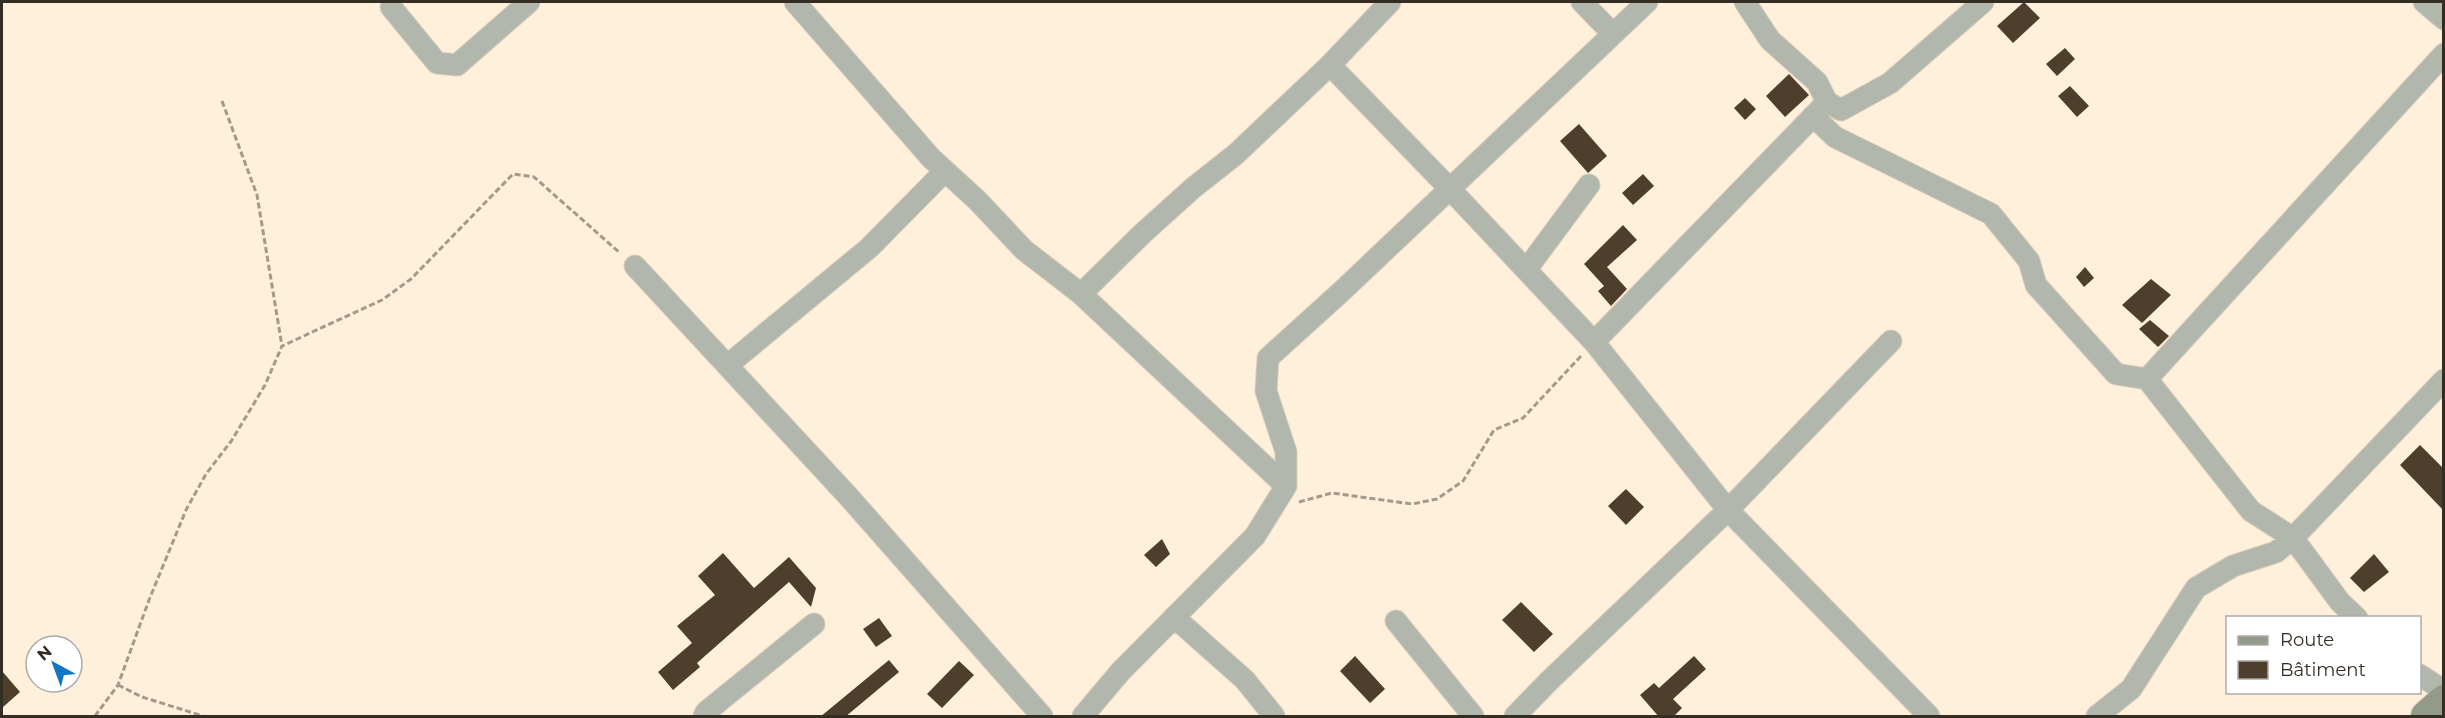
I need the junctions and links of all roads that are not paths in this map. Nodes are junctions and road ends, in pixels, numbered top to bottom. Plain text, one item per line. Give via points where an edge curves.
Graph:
1 (529, 2) edge
2 (795, 2) edge
3 (1390, 2) edge
4 (1582, 2) edge
5 (1647, 2) edge
6 (1745, 2) edge
7 (2424, 2) edge
8 (1983, 3) edge
9 (391, 7) dead end
10 (2444, 19) edge
11 (1613, 34) junction
12 (2444, 54) edge
13 (1330, 65) junction
14 (1820, 109) junction
15 (945, 171) junction
16 (1589, 185) dead end
17 (1450, 189) junction
18 (635, 266) road end
19 (1526, 270) junction
20 (1081, 294) junction
21 (1891, 341) dead end
22 (1594, 342) junction
23 (729, 364) junction
24 (2147, 379) junction
25 (2444, 380) edge
26 (1286, 486) junction
27 (1728, 510) junction
28 (2293, 538) junction
29 (2355, 616) edge
30 (1174, 617) junction
31 (1396, 621) dead end
32 (814, 624) dead end
33 (2421, 676) edge
34 (2444, 691) edge
35 (2444, 700) edge
36 (704, 717) edge
37 (1042, 717) edge
38 (1083, 717) edge
39 (1274, 717) edge
40 (1473, 717) edge
41 (1515, 717) edge
42 (1929, 717) edge
43 (2097, 717) edge
44 (2426, 717) edge

1 - 9 street via 457,65 437,63
2 - 15 street
3 - 13 street
4 - 11 street
5 - 11 street
6 - 14 street via 1770,40 1816,82
7 - 10 street
8 - 14 street via 1890,83 1841,110
11 - 17 street
12 - 24 street
13 - 17 street
13 - 20 street
14 - 22 street
14 - 24 street via 1835,137 1991,214 2029,261 2036,285 2116,374
15 - 20 street via 1024,250
15 - 23 street via 869,248
16 - 19 street
17 - 19 street
17 - 26 street via 1268,358 1266,391 1286,452
18 - 23 street
19 - 22 street
20 - 26 street
21 - 27 street
22 - 27 street
23 - 37 street
24 - 28 street via 2251,511
25 - 28 street
26 - 30 street via 1255,536
27 - 41 street
27 - 42 street
28 - 29 street
28 - 43 street via 2276,552 2233,566 2196,588 2131,689
30 - 38 street
30 - 39 street via 1245,680
31 - 40 street
32 - 36 street
33 - 34 street
35 - 44 main road

